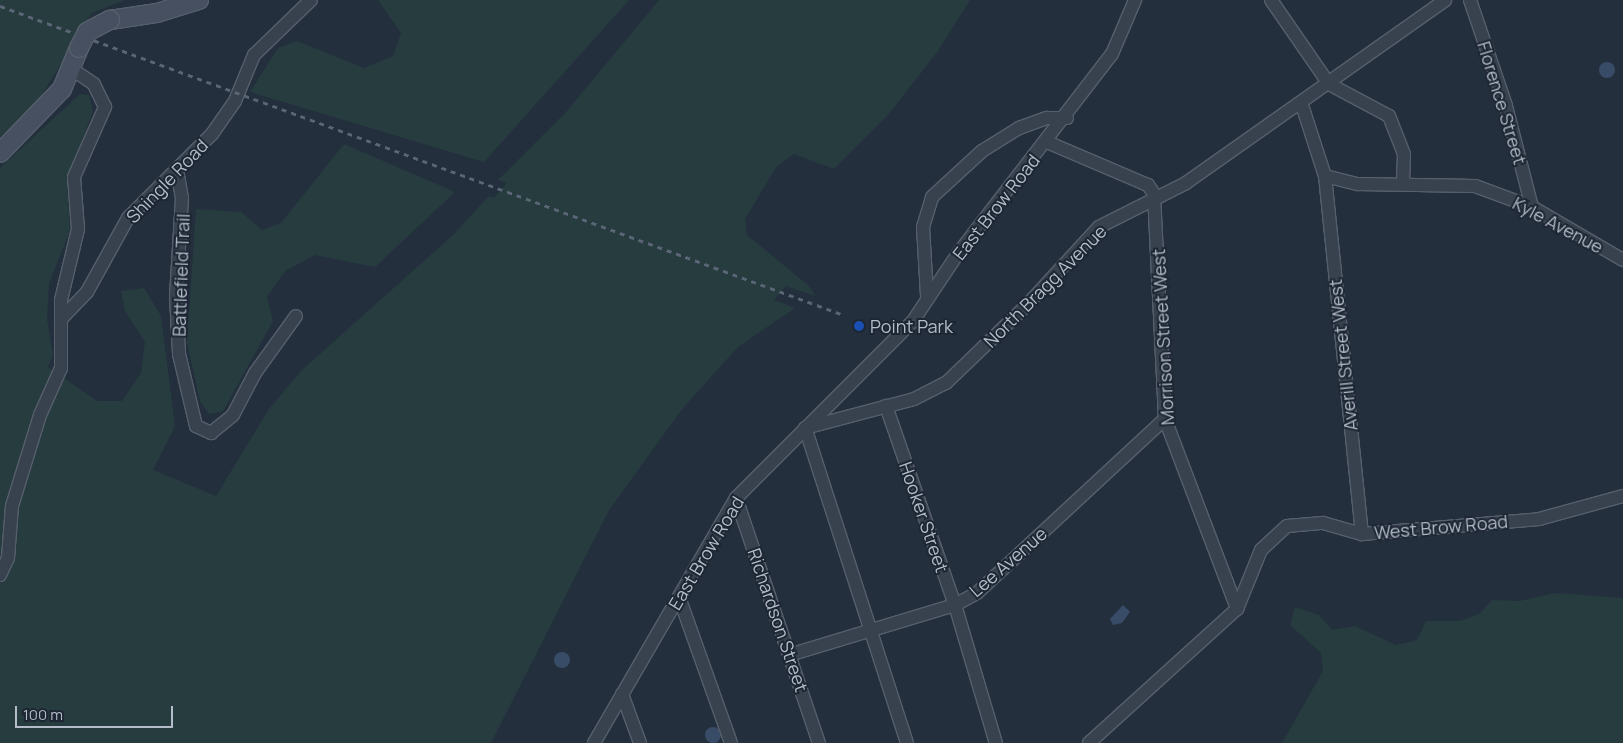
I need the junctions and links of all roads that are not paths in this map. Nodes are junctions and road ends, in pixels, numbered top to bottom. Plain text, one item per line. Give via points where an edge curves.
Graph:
1 (199, 0) edge
2 (311, 0) edge
3 (1135, 0) edge
4 (1271, 0) edge
5 (1446, 0) edge
6 (1470, 0) edge
7 (72, 69) junction
8 (1329, 84) junction
9 (1302, 105) junction
10 (1067, 118) junction
11 (1047, 142) junction
12 (0, 153) edge
13 (177, 170) junction
14 (1325, 176) junction
15 (1403, 184) junction
16 (1154, 202) junction
17 (1532, 208) junction
18 (1623, 260) edge
19 (927, 296) junction
20 (296, 316) dead end
21 (61, 318) junction
22 (886, 406) junction
23 (1164, 419) junction
24 (805, 428) junction
25 (1623, 496) edge
26 (736, 498) junction
27 (1362, 534) junction
28 (0, 575) edge
29 (679, 597) junction
30 (955, 605) junction
31 (1237, 609) junction
32 (871, 632) junction
33 (789, 655) junction
34 (622, 694) junction
35 (594, 743) edge
36 (640, 743) edge
37 (731, 743) edge
38 (819, 743) edge
39 (908, 743) edge
40 (996, 743) edge
41 (1089, 743) edge

1 - 7 main road, bridge via 157,13 110,20 87,32
2 - 13 street, Shingle Road via 254,55 235,101
3 - 10 street, East Brow Road via 1112,54
4 - 8 street
5 - 8 street
6 - 17 street, Florence Street via 1506,106
7 - 12 main road via 46,110
7 - 21 street via 94,84 105,106 74,177 78,229 61,300
8 - 9 street, North Bragg Avenue
8 - 15 street via 1389,116 1404,154
9 - 14 street, Averill Street West
9 - 16 street, North Bragg Avenue
10 - 11 street, East Brow Road
10 - 19 street, East Brow Road via 1047,118 1019,128 982,151 932,197 922,227
11 - 16 street via 1148,185
11 - 19 street, East Brow Road
13 - 20 street, Battlefield Trail via 183,242 176,296 179,354 196,426 211,433 233,415 255,373
13 - 21 street, Shingle Road via 128,218 87,292
14 - 15 street, Kyle Avenue via 1358,184
14 - 27 street, Averill Street West
15 - 17 street, Kyle Avenue via 1462,183
16 - 22 street, North Bragg Avenue via 1099,227 1027,305 946,383 914,399
16 - 23 street, Morrison Street West
17 - 18 street, Kyle Avenue
19 - 24 street, East Brow Road via 913,321
21 - 28 street via 61,368 40,415 12,506 8,558
22 - 24 street, North Bragg Avenue
22 - 30 street, Hooker Street
23 - 30 street, Lee Avenue via 985,585
23 - 31 street, Morrison Street West
24 - 26 street, East Brow Road
24 - 32 street
25 - 27 street, West Brow Road via 1539,519
26 - 29 street, East Brow Road
26 - 33 street, Richardson Street
27 - 31 street, West Brow Road via 1323,523 1287,526 1262,550
29 - 34 street, East Brow Road
29 - 37 street
30 - 32 street, Lee Avenue
30 - 40 street, Hooker Street
31 - 41 street, West Brow Road
32 - 33 street, Lee Avenue
32 - 39 street
33 - 38 street, Richardson Street
34 - 35 street, East Brow Road
34 - 36 street

